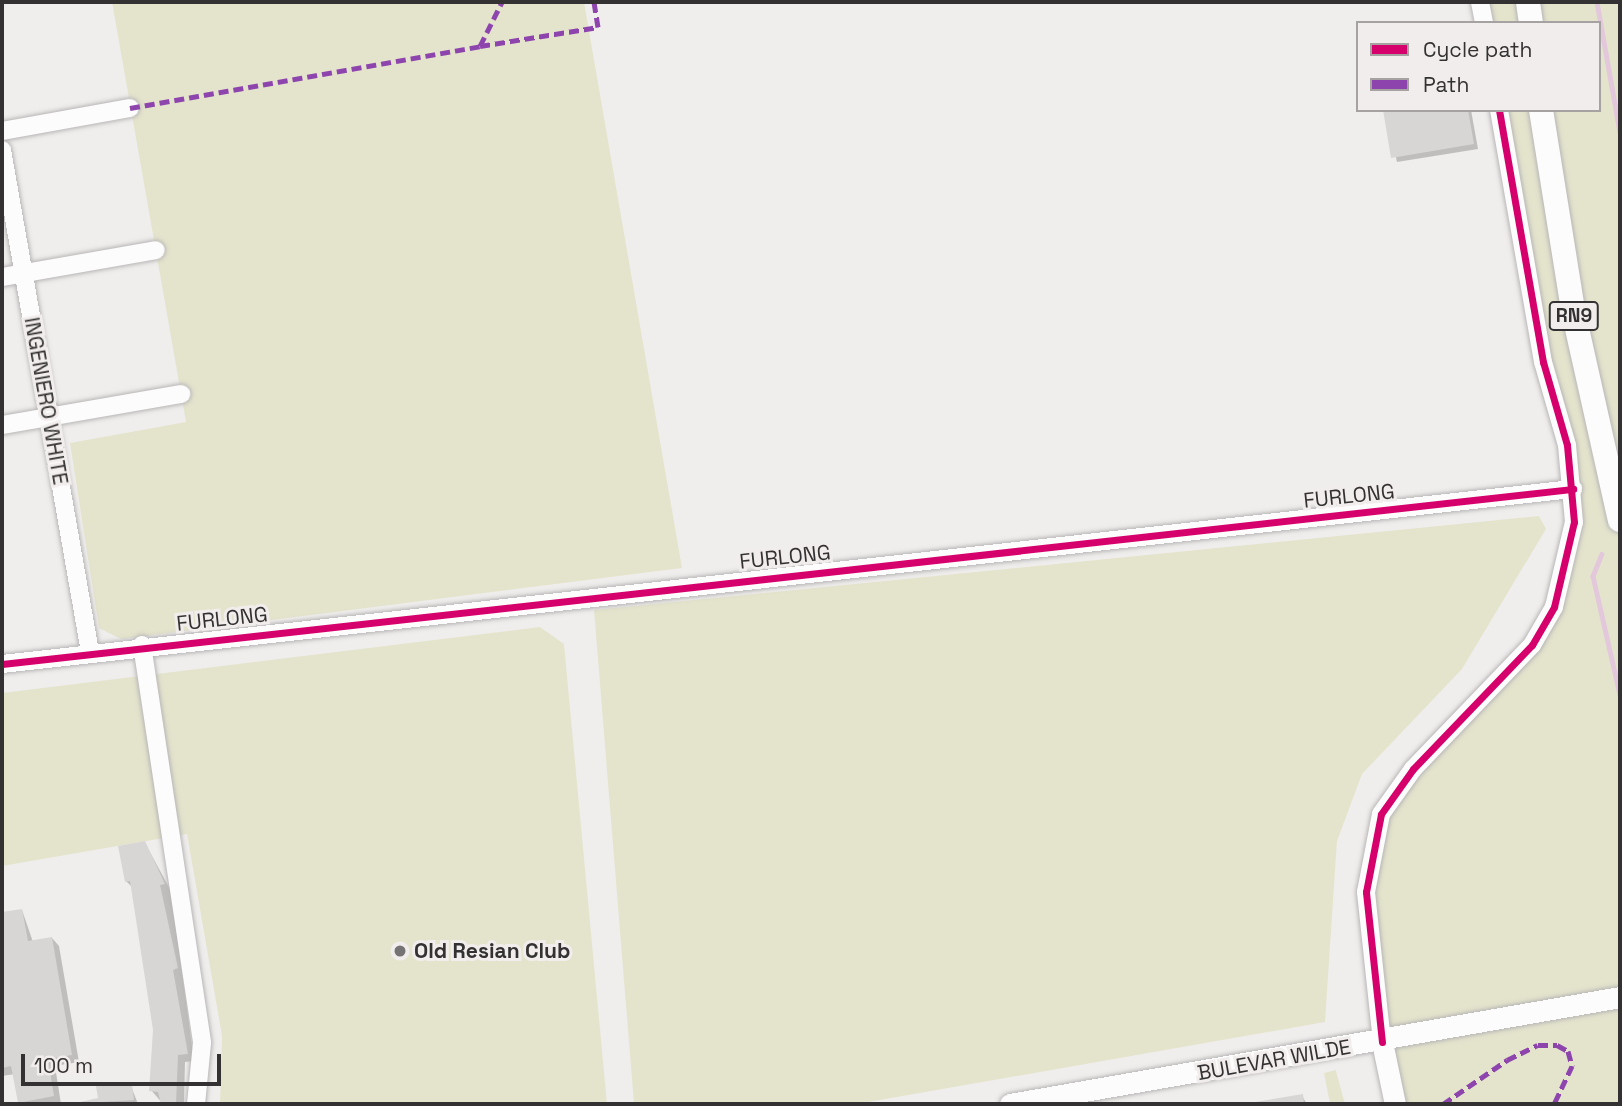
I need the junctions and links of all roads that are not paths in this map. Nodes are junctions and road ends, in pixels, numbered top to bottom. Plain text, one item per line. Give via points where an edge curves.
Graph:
1 (1480, 2) edge
2 (1528, 2) edge
3 (1484, 21) edge
4 (1531, 21) edge
5 (130, 108) dead end
6 (1499, 112) edge
7 (1541, 112) edge
8 (2, 131) edge
9 (2, 150) edge
10 (156, 250) dead end
11 (23, 273) junction
12 (2, 277) edge
13 (181, 394) dead end
14 (49, 417) junction
15 (2, 425) edge
16 (1573, 489) junction
17 (1620, 520) edge
18 (142, 645) junction
19 (90, 652) junction
20 (2, 664) edge
21 (1620, 997) edge
22 (1382, 1042) junction
23 (196, 1104) edge
24 (1010, 1104) edge
25 (1395, 1104) edge

1 - 3 street
2 - 4 highway
5 - 8 street
6 - 16 street via 1543,362
7 - 17 highway, RN9 via 1574,315
9 - 11 street, INGENIERO WHITE
10 - 11 street
11 - 12 street
11 - 14 street, INGENIERO WHITE
13 - 14 street
14 - 15 street
14 - 19 street, INGENIERO WHITE
16 - 18 street, FURLONG
16 - 22 street via 1569,559 1554,607 1532,645 1413,769 1381,814 1366,892
18 - 19 street, FURLONG
18 - 23 street via 202,1043
19 - 20 street, FURLONG
21 - 22 main road, BULEVAR WILDE
22 - 24 main road, BULEVAR WILDE
22 - 25 main road

